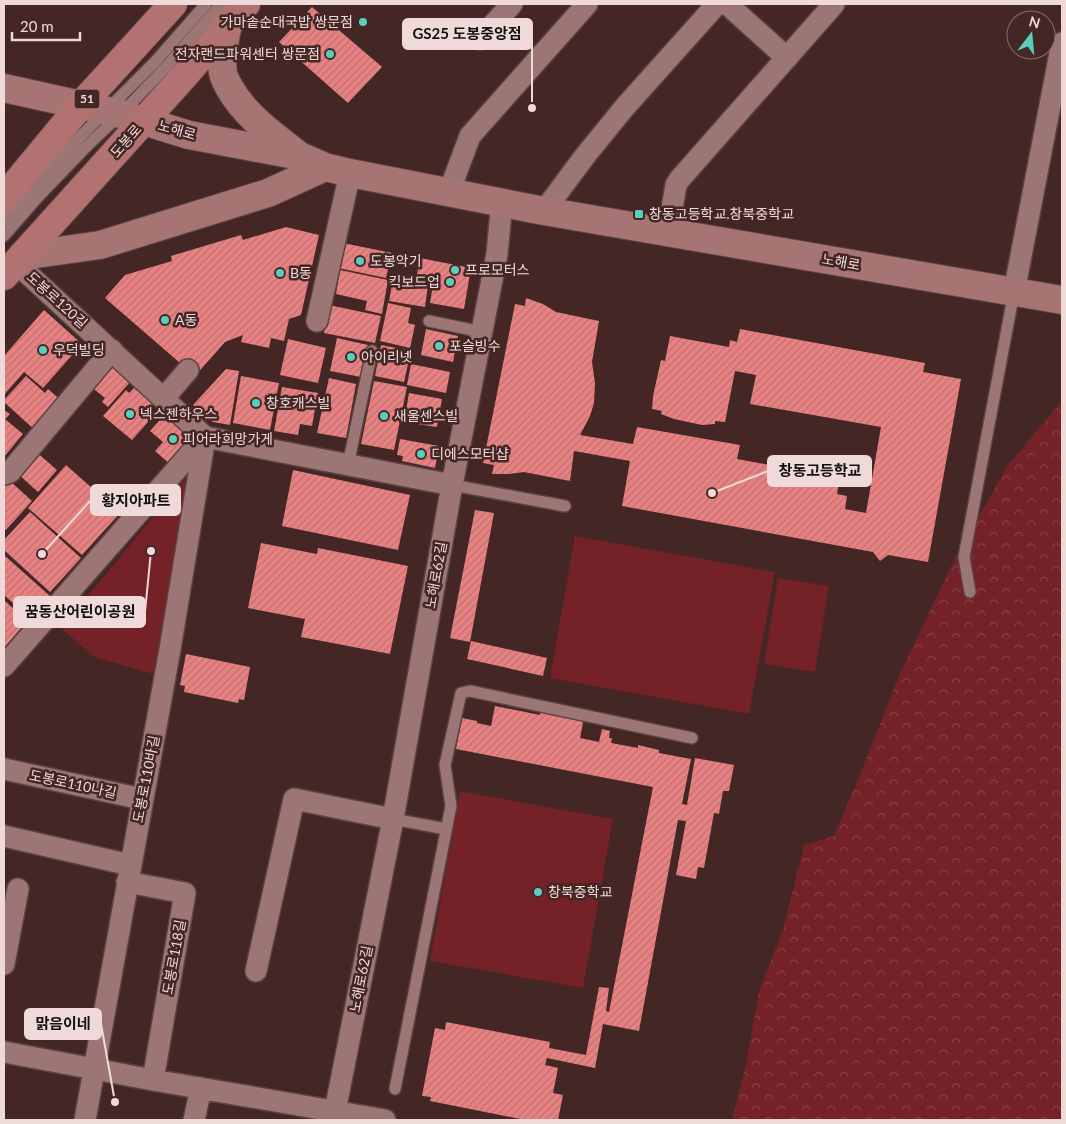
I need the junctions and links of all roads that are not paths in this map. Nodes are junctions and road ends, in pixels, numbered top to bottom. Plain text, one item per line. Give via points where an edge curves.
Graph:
1 (173, 4) edge
2 (206, 4) edge
3 (246, 4) edge
4 (512, 4) edge
5 (587, 4) edge
6 (717, 4) edge
7 (727, 4) edge
8 (834, 4) edge
9 (224, 14) edge
10 (480, 39) dead end
11 (1062, 43) edge
12 (787, 58) junction
13 (4, 88) edge
14 (80, 106) junction
15 (124, 115) junction
16 (1055, 119) edge
17 (300, 156) junction
18 (338, 170) junction
19 (449, 192) junction
20 (4, 198) edge
21 (502, 202) junction
22 (544, 211) junction
23 (4, 220) edge
24 (668, 232) junction
25 (4, 236) edge
26 (14, 265) edge
27 (1014, 292) junction
28 (1062, 300) edge
29 (317, 321) dead end
30 (430, 321) dead end
31 (482, 332) junction
32 (112, 350) junction
33 (372, 351) dead end
34 (188, 370) dead end
35 (164, 398) junction
36 (205, 436) junction
37 (348, 465) junction
38 (4, 474) edge
39 (452, 485) junction
40 (565, 506) dead end
41 (970, 592) dead end
42 (4, 666) edge
43 (692, 738) dead end
44 (4, 769) edge
45 (142, 798) junction
46 (393, 818) junction
47 (446, 828) junction
48 (4, 836) edge
49 (128, 873) junction
50 (18, 889) dead end
51 (4, 964) edge
52 (256, 971) dead end
53 (4, 1052) edge
54 (94, 1068) junction
55 (153, 1080) junction
56 (201, 1088) junction
57 (395, 1089) dead end
58 (336, 1116) edge
59 (85, 1120) edge
60 (194, 1120) edge
61 (385, 1120) edge

1 - 14 main road, 51
2 - 15 lane via 155,62
3 - 9 main road, 도봉로
4 - 10 street
5 - 19 street via 470,136
6 - 22 street via 624,108
7 - 12 street
8 - 12 street
9 - 15 main road, 도봉로
9 - 17 main road via 222,54 223,75 227,83 250,116
11 - 16 street
12 - 24 street via 679,180
13 - 14 main road, 노해로
14 - 15 main road, 노해로
14 - 20 main road, 51
15 - 17 main road, 노해로 via 189,134
15 - 23 lane via 81,136
15 - 25 lane via 89,144
15 - 26 main road, 도봉로
16 - 27 street
17 - 18 main road, 노해로
18 - 19 main road, 노해로
18 - 26 main road via 100,245
18 - 29 street
19 - 21 main road, 노해로
21 - 22 main road, 노해로
21 - 31 street, 노해로62길 via 497,254
22 - 24 main road, 노해로
24 - 27 main road, 노해로
26 - 32 street, 도봉로120길
27 - 28 main road, 노해로
27 - 41 lane via 964,557
30 - 31 lane
31 - 39 street, 노해로62길
32 - 35 street, 도봉로120길
32 - 38 street via 10,472
33 - 37 lane
34 - 35 street
35 - 36 street, 도봉로120길
36 - 37 street
36 - 42 street
36 - 45 street, 도봉로110바길
37 - 39 street
39 - 40 lane
39 - 46 street, 노해로62길
43 - 47 lane via 470,691 462,692 446,759 451,801
44 - 45 street, 도봉로110나길
45 - 49 street, 도봉로110바길
46 - 47 lane
46 - 52 street via 294,799
46 - 58 street, 노해로62길
47 - 57 lane
48 - 49 street
49 - 54 street, 도봉로110바길
49 - 55 street, 도봉로118길 via 185,893
50 - 51 street
53 - 54 street
54 - 55 street
54 - 59 street, 도봉로110바길
55 - 56 street
56 - 58 street
56 - 60 street
58 - 61 street

